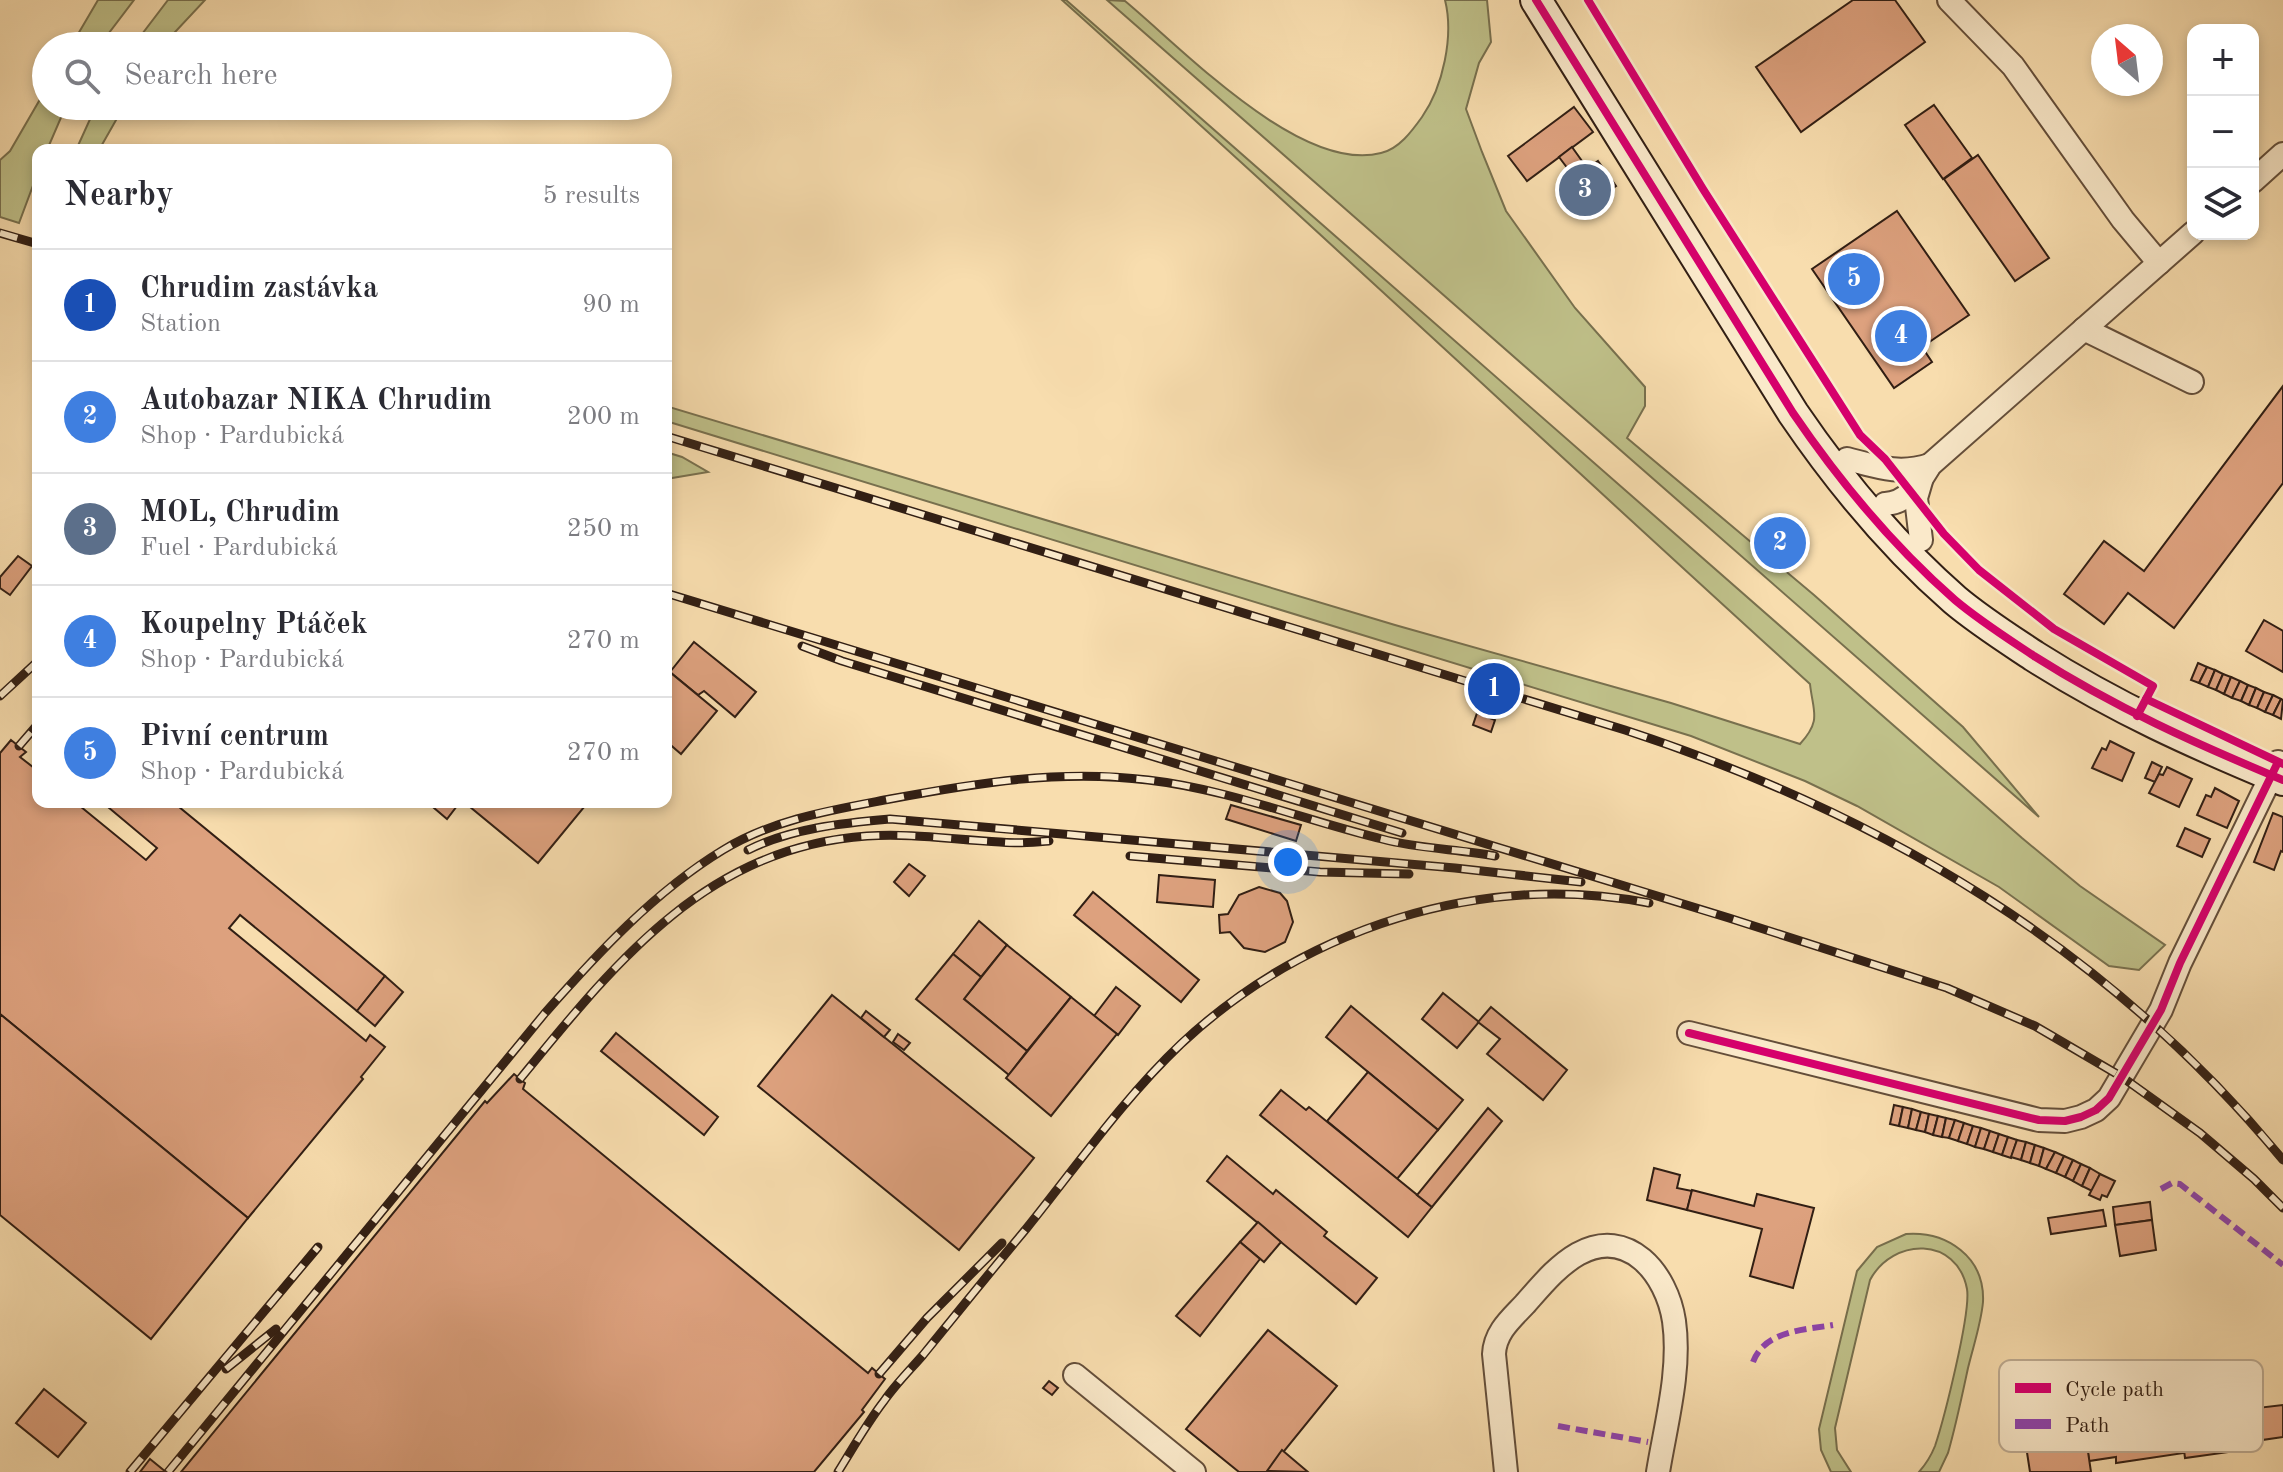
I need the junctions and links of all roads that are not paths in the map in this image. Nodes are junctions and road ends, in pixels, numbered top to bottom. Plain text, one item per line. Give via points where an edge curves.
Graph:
1 (1536, 0) edge
2 (1556, 0) edge
3 (1949, 0) edge
4 (2283, 154) edge
5 (2259, 176) edge
6 (2187, 238) edge
7 (2159, 263) junction
8 (2084, 329) junction
9 (2192, 382) dead end
10 (1847, 459) junction
11 (1921, 472) junction
12 (1878, 511) junction
13 (1921, 540) junction
14 (2279, 770) edge
15 (1689, 1033) dead end
16 (1075, 1375) dead end
17 (1194, 1472) edge
18 (1506, 1472) edge
19 (1658, 1472) edge

1 - 12 main road via 1793,413 1834,472
2 - 10 main road
3 - 7 street via 2013,66
4 - 5 street
6 - 7 street
7 - 8 street
8 - 9 street
8 - 11 street
10 - 11 street
10 - 12 main road
11 - 12 street via 1889,489
11 - 13 street via 1916,498
12 - 13 main road
12 - 14 main road via 1955,600 2011,641 2137,716
13 - 14 main road via 2029,631
14 - 15 street via 2157,1017 2109,1098 2087,1115 2039,1120
16 - 17 street
18 - 19 street via 1496,1340 1561,1266 1587,1249 1612,1245 1652,1267 1674,1320 1673,1382

